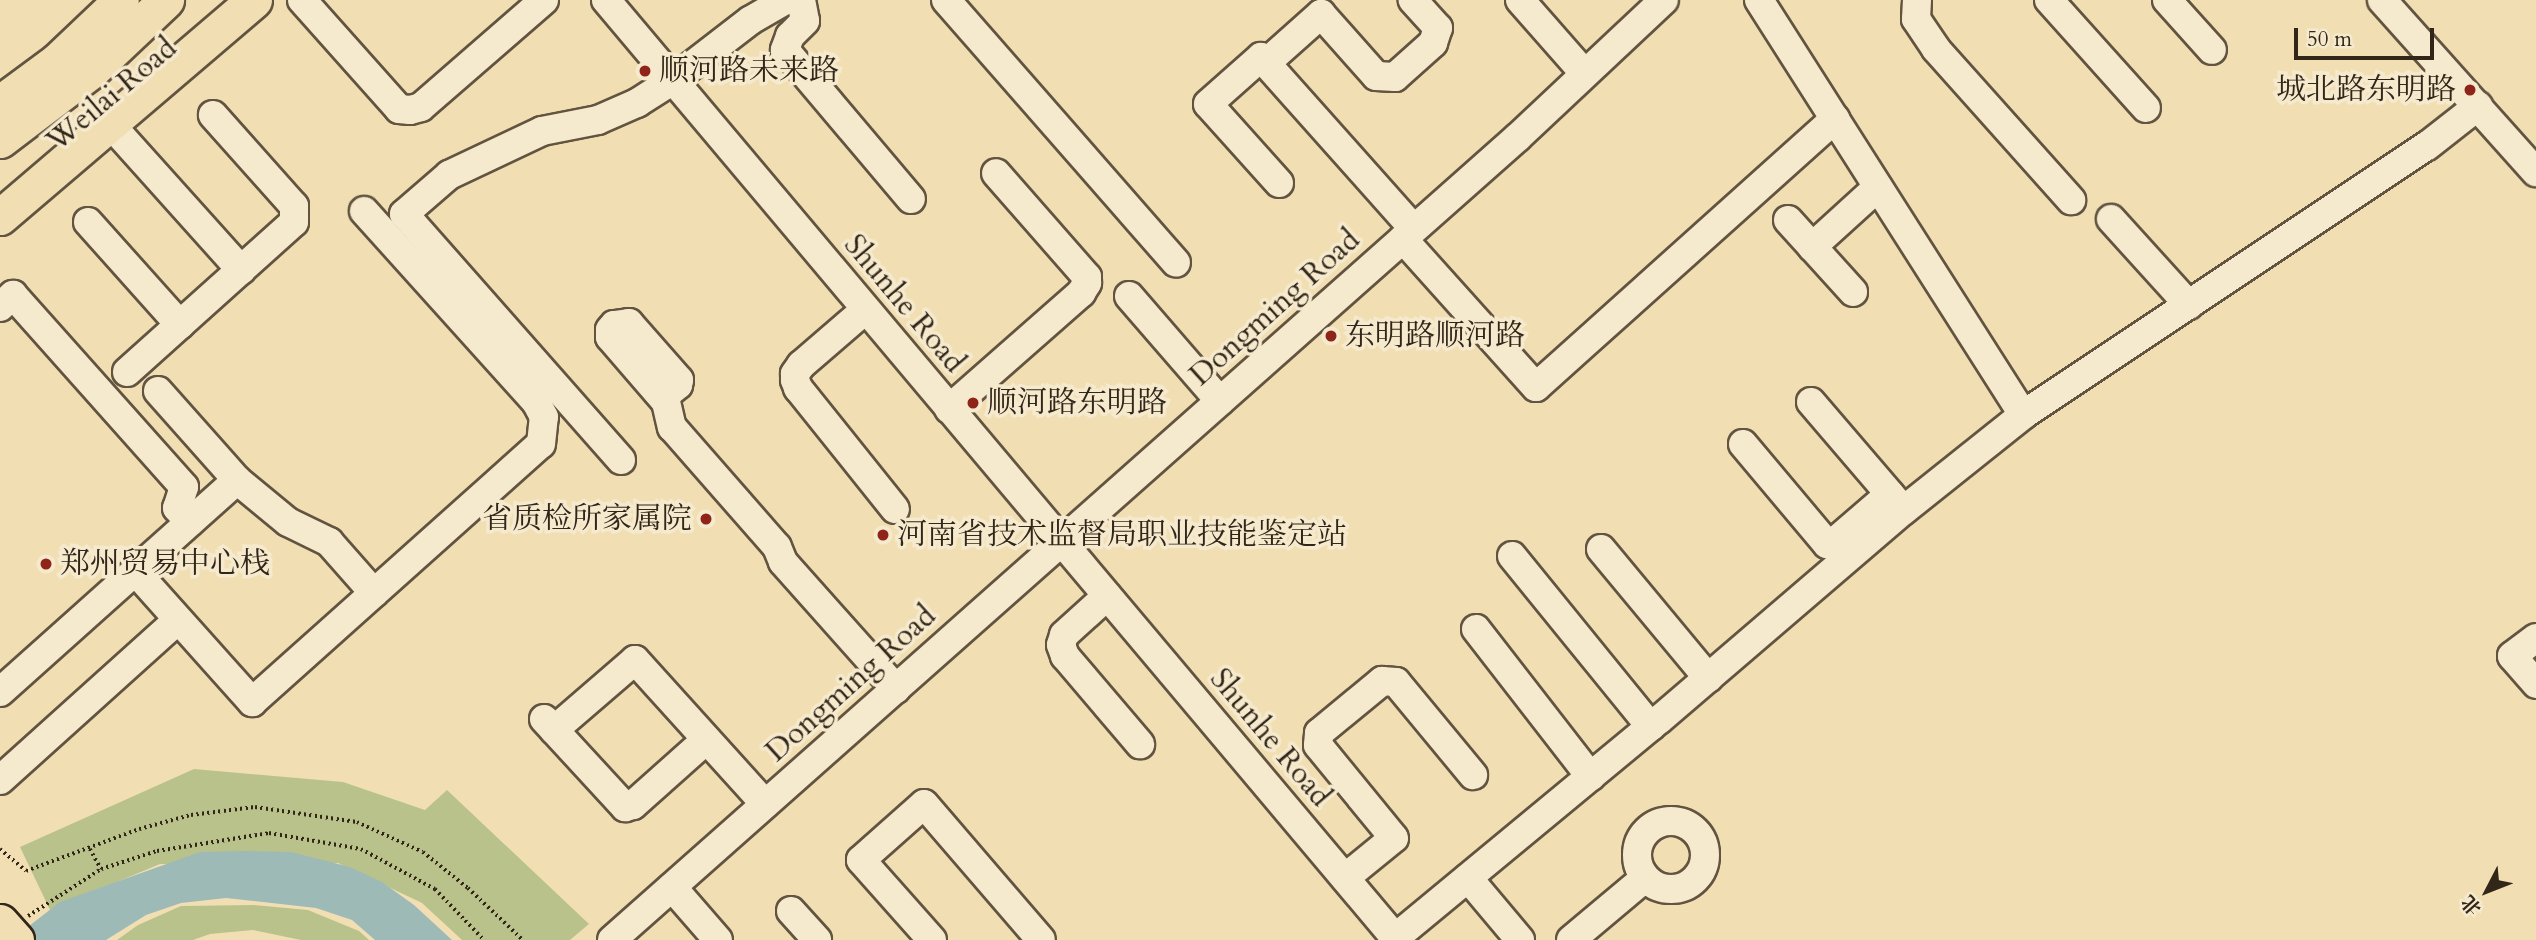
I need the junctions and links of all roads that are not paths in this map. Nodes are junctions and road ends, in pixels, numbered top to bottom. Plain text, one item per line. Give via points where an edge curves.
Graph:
1 (121, 0) edge
2 (166, 0) edge
3 (220, 0) edge
4 (254, 0) edge
5 (302, 0) edge
6 (544, 0) edge
7 (606, 0) edge
8 (785, 0) edge
9 (802, 0) edge
10 (946, 0) edge
11 (1413, 0) edge
12 (1520, 0) edge
13 (1664, 0) edge
14 (1759, 0) edge
15 (1917, 0) edge
16 (2049, 0) edge
17 (2167, 0) edge
18 (2382, 0) edge
19 (2212, 50) dead end
20 (1266, 63) junction
21 (1585, 74) junction
22 (673, 80) junction
23 (0, 103) edge
24 (2478, 106) junction
25 (2146, 108) dead end
26 (213, 115) dead end
27 (1835, 119) junction
28 (111, 125) junction
29 (0, 140) edge
30 (2536, 172) edge
31 (996, 173) dead end
32 (1279, 183) dead end
33 (0, 185) edge
34 (1878, 187) junction
35 (911, 199) dead end
36 (2071, 200) dead end
37 (363, 211) dead end
38 (0, 217) edge
39 (2111, 219) dead end
40 (1788, 220) dead end
41 (88, 222) dead end
42 (1409, 234) junction
43 (1812, 247) junction
44 (1176, 263) dead end
45 (241, 270) junction
46 (1853, 292) dead end
47 (1129, 296) dead end
48 (2189, 305) junction
49 (0, 307) edge
50 (865, 310) junction
51 (180, 324) junction
52 (127, 372) dead end
53 (158, 391) dead end
54 (657, 391) dead end
55 (1220, 401) junction
56 (1811, 402) dead end
57 (949, 409) junction
58 (2023, 415) junction
59 (1743, 444) dead end
60 (621, 460) dead end
61 (237, 480) junction
62 (1897, 502) junction
63 (895, 509) dead end
64 (190, 522) junction
65 (1061, 542) junction
66 (1601, 549) dead end
67 (1512, 556) dead end
68 (135, 571) junction
69 (374, 593) junction
70 (1107, 596) junction
71 (178, 620) junction
72 (1476, 629) dead end
73 (2536, 638) edge
74 (1708, 678) junction
75 (2536, 684) edge
76 (896, 689) junction
77 (0, 692) edge
78 (1651, 727) junction
79 (706, 740) junction
80 (1140, 744) dead end
81 (1473, 775) dead end
82 (1591, 777) junction
83 (0, 780) edge
84 (765, 804) junction
85 (1345, 878) junction
86 (1468, 878) junction
87 (1645, 878) dead end
88 (671, 887) junction
89 (792, 911) dead end
90 (1396, 939) edge
91 (612, 940) edge
92 (718, 940) edge
93 (817, 940) edge
94 (932, 940) edge
95 (1041, 940) edge
96 (1520, 940) edge
97 (1572, 940) edge

1 - 23 main road via 57,61
2 - 29 main road, Weilai Road via 92,70
3 - 33 main road, Weilai Road via 116,97
4 - 28 main road
5 - 6 street via 399,109 410,110 421,107
7 - 22 street, Shunhe Road
8 - 22 street
9 - 35 street via 805,21 790,36 785,51
10 - 44 street
11 - 20 street via 1438,28 1433,43 1395,77 1376,76 1321,14
12 - 21 street
13 - 21 street, Dongming Road
14 - 27 street
15 - 36 street via 1916,19 1936,49
16 - 25 street
17 - 19 street
18 - 24 street
20 - 32 street via 1261,57 1208,104
20 - 42 street
21 - 42 street, Dongming Road
22 - 50 street, Shunhe Road
22 - 60 street via 618,114 542,131 449,174 404,214
24 - 30 street
24 - 48 street via 2427,146
26 - 45 street via 295,206 294,222
27 - 34 street
27 - 42 street via 1536,387
28 - 38 main road
28 - 45 street
31 - 57 street via 1087,277 1087,283
34 - 43 street
34 - 58 street
37 - 69 street via 536,401 544,417 541,444
39 - 48 street
40 - 43 street
41 - 51 street
42 - 55 street, Dongming Road
43 - 46 street
45 - 51 street
47 - 55 street
48 - 58 street
49 - 64 street via 13,295 184,488 177,508
50 - 57 street, Shunhe Road
50 - 63 street via 801,365 795,380
51 - 52 street
53 - 61 street
54 - 76 street via 666,402 672,427
55 - 65 street, Dongming Road
56 - 62 street
57 - 65 street, Shunhe Road
58 - 62 street
59 - 62 street via 1827,544
61 - 64 street
61 - 69 street via 288,522 329,542
62 - 74 street
64 - 68 street
65 - 70 street, Shunhe Road
65 - 76 street, Dongming Road
66 - 74 street
67 - 78 street
68 - 71 street
68 - 77 street
69 - 71 street via 252,702
70 - 80 street via 1063,635 1061,645 1065,656
70 - 85 street, Shunhe Road
71 - 83 street
72 - 82 street
73 - 75 street via 2512,656
74 - 78 street
76 - 84 street, Dongming Road
78 - 82 street
79 - 79 street via 625,807 549,724 635,660
79 - 84 street
81 - 85 street via 1396,682 1382,681 1319,733 1318,745 1394,838
82 - 86 street
84 - 88 street, Dongming Road
85 - 90 street, Shunhe Road
86 - 90 street
86 - 96 street
87 - 97 street
88 - 91 street, Dongming Road
88 - 92 street
89 - 93 street
94 - 95 street via 860,860 924,804

